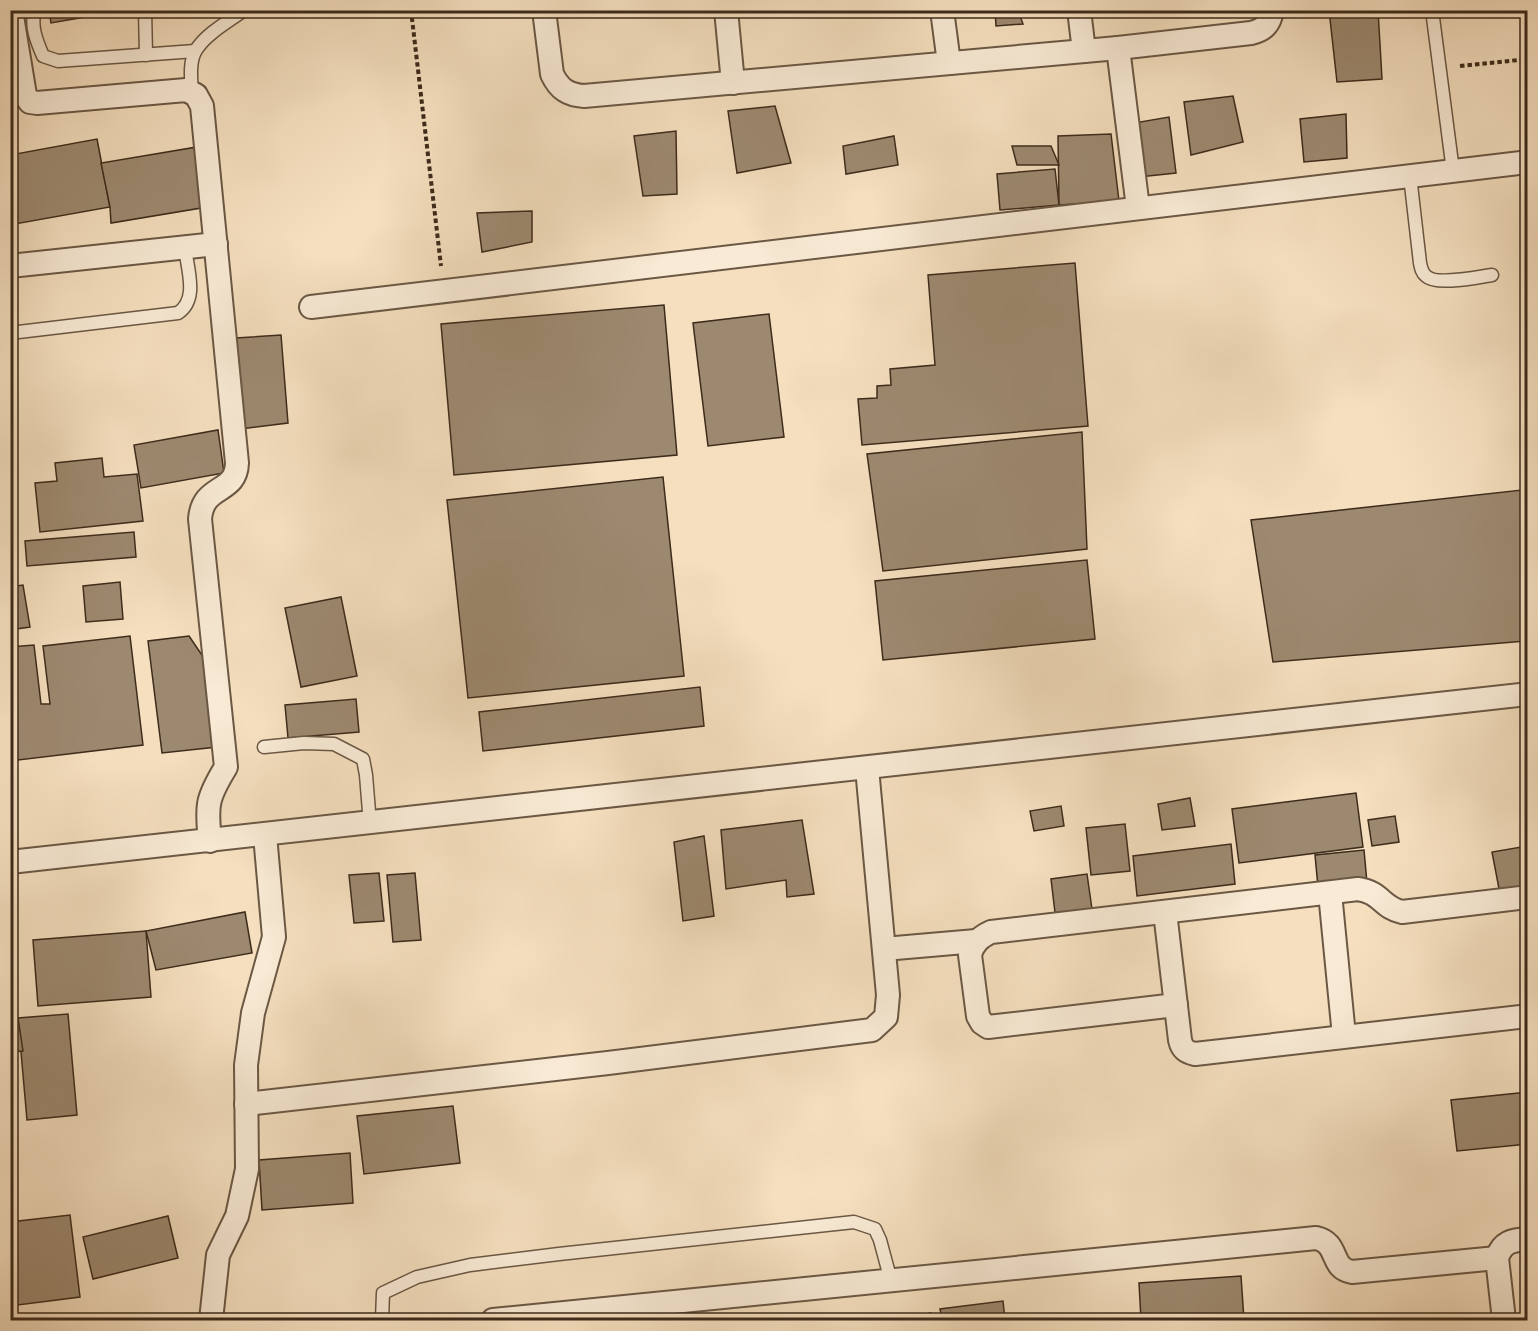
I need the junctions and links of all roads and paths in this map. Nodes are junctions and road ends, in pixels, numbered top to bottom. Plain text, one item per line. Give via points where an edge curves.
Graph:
1 (11, 10) edge
2 (35, 10) edge
3 (144, 10) edge
4 (244, 10) edge
5 (411, 10) edge
6 (544, 10) edge
7 (726, 10) edge
8 (942, 10) edge
9 (1079, 10) edge
10 (1272, 10) edge
11 (1432, 10) edge
12 (1118, 48) junction
13 (195, 51) junction
14 (1084, 51) junction
15 (146, 55) junction
16 (1527, 59) edge
17 (949, 63) junction
18 (1439, 68) junction
19 (732, 83) junction
20 (192, 92) junction
21 (1527, 162) edge
22 (1453, 171) junction
23 (1410, 176) junction
24 (1138, 208) junction
25 (216, 244) junction
26 (185, 247) junction
27 (10, 266) edge
28 (1492, 275) dead end
29 (444, 291) junction
30 (311, 307) dead end
31 (10, 333) edge
32 (1527, 694) edge
33 (264, 747) dead end
34 (867, 768) junction
35 (370, 824) junction
36 (265, 836) junction
37 (210, 841) junction
38 (10, 862) edge
39 (1330, 892) junction
40 (1527, 897) edge
41 (1165, 912) junction
42 (976, 941) junction
43 (884, 949) junction
44 (1176, 1005) junction
45 (1527, 1016) edge
46 (1344, 1036) junction
47 (246, 1104) junction
48 (1527, 1239) edge
49 (1497, 1258) junction
50 (891, 1281) junction
51 (211, 1320) edge
52 (382, 1320) edge
53 (493, 1320) edge
54 (1504, 1320) edge

1 - 20 street via 25,95 33,103
2 - 15 lane via 35,37 43,56 58,61
3 - 15 lane
4 - 13 lane via 213,32
5 - 29 path
6 - 19 street via 552,74 556,83 573,95
7 - 19 street
8 - 17 street
9 - 14 street
10 - 12 street via 1266,26 1251,33
11 - 18 lane
12 - 14 street
12 - 24 street
13 - 15 lane
13 - 20 lane
14 - 17 street
16 - 18 path
17 - 19 street
18 - 22 lane
20 - 25 street via 202,106
21 - 22 street
22 - 23 street
23 - 24 street
23 - 28 lane via 1420,263 1426,277 1440,281
24 - 29 street
25 - 26 street
25 - 37 street via 237,463 234,478 212,493 201,510 226,767 212,790 207,812
26 - 27 street
26 - 31 lane via 190,294 189,302 178,313
29 - 30 street
32 - 34 street
33 - 35 lane via 334,744 363,759
34 - 35 street
34 - 43 street
35 - 36 street
36 - 37 street
36 - 47 street via 274,937 253,1013
37 - 38 street
39 - 40 street via 1368,890 1390,908 1402,912
39 - 41 street
39 - 46 street
41 - 42 street via 991,932
41 - 44 street
42 - 43 street
42 - 44 street via 970,955 978,1016 988,1027
43 - 47 street via 886,1017 872,1030
44 - 46 street via 1181,1045 1195,1054
45 - 46 street
47 - 51 street via 248,1169 237,1216 218,1255
48 - 49 street via 1504,1244
49 - 50 street via 1352,1272 1338,1266 1328,1243 1316,1238
49 - 54 street
50 - 52 lane via 875,1229 854,1222 470,1265 417,1277 383,1293
50 - 53 street

